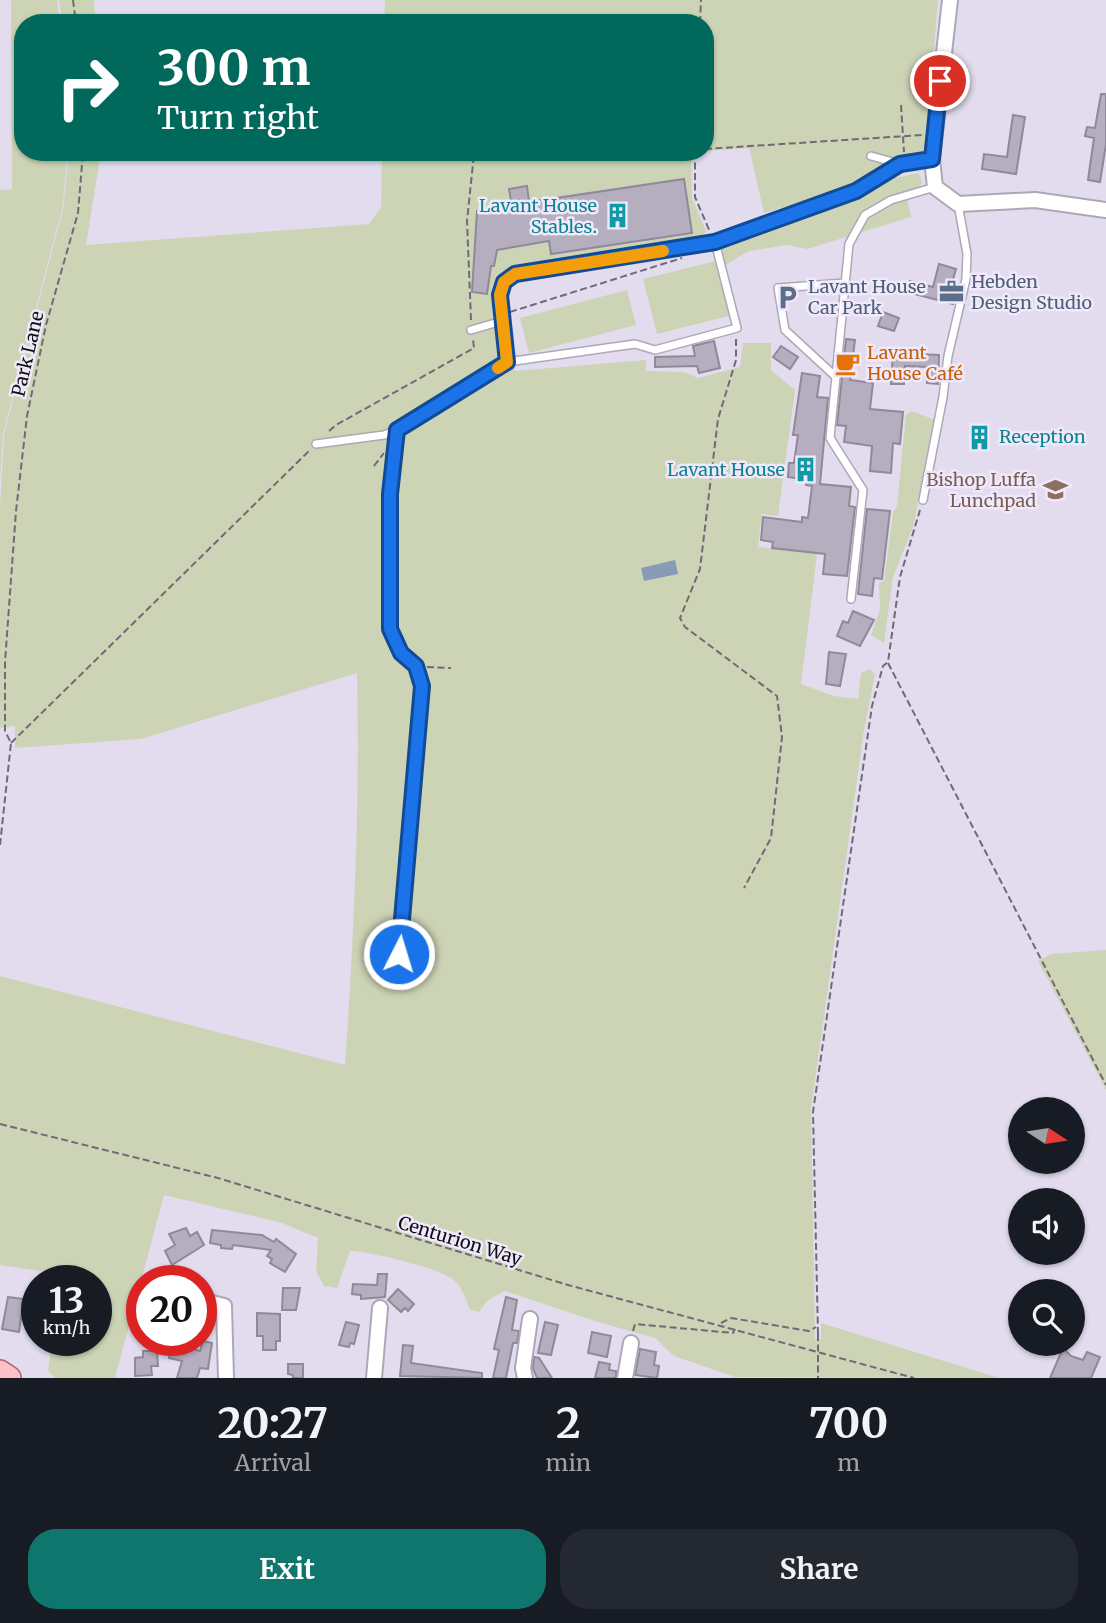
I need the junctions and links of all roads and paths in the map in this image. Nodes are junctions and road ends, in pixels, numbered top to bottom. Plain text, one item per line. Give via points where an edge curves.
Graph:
1 (950, 0) edge
2 (901, 105) dead end
3 (934, 134) junction
4 (903, 136) junction
5 (714, 148) edge
6 (871, 156) dead end
7 (932, 159) junction
8 (82, 161) edge
9 (473, 161) edge
10 (695, 161) edge
11 (902, 164) junction
12 (935, 187) junction
13 (958, 204) junction
14 (1106, 210) edge
15 (715, 242) junction
16 (683, 258) dead end
17 (845, 283) junction
18 (502, 317) junction
19 (737, 328) junction
20 (471, 330) junction
21 (507, 362) junction
22 (836, 377) junction
23 (397, 430) junction
24 (316, 444) junction
25 (923, 500) joint
26 (851, 600) dead end
27 (888, 662) junction
28 (416, 666) junction
29 (451, 668) dead end
30 (5, 731) junction
31 (0, 732) edge
32 (11, 743) junction
33 (0, 845) edge
34 (744, 888) dead end
35 (407, 977) dead end
36 (1106, 1084) edge
37 (0, 1124) edge
38 (217, 1304) edge
39 (380, 1308) dead end
40 (530, 1319) dead end
41 (720, 1324) junction
42 (817, 1326) junction
43 (735, 1328) junction
44 (631, 1343) joint
45 (0, 1372) edge
46 (818, 1377) edge
47 (9, 1378) edge
48 (226, 1378) edge
49 (374, 1378) edge
50 (525, 1378) edge
51 (625, 1378) edge
52 (914, 1378) edge

1 - 3 street
2 - 4 path
3 - 4 path
3 - 7 street
4 - 5 path
4 - 11 path
6 - 11 lane
7 - 11 lane
7 - 12 street
8 - 30 path, Park Lane via 78,213 46,325 27,416 6,648
9 - 20 path via 467,221
10 - 15 path via 695,197
11 - 15 lane via 856,191
12 - 13 street
12 - 17 lane via 891,200 865,215 849,244
13 - 14 street via 1035,200
13 - 25 lane via 967,254 966,279 947,356
15 - 18 lane via 515,274 504,282 500,295
15 - 19 lane
16 - 18 path
17 - 22 lane
17 - 22 lane via 778,288 785,330
18 - 20 lane
18 - 21 lane
19 - 21 lane via 654,350 635,344
19 - 34 path via 736,360 718,419 700,569 680,618 685,628 777,696 782,737 771,838
20 - 24 path via 474,348 336,425
21 - 23 lane
22 - 26 lane via 830,438 863,490
23 - 24 lane
23 - 28 lane via 390,494 390,629 401,653
24 - 32 path
25 - 27 path via 900,576
27 - 36 path
27 - 42 path via 872,706 813,1112
28 - 29 path
28 - 35 lane via 422,686 399,954
30 - 31 path
30 - 32 path
32 - 33 path
37 - 41 path, Centurion Way via 218,1178 459,1254
38 - 48 street via 225,1306
39 - 49 street
40 - 50 street
41 - 42 path via 731,1318 808,1331
41 - 43 path, Centurion Way
42 - 46 path, bridge
43 - 44 path via 733,1333 635,1324
43 - 52 path, Centurion Way
44 - 51 street
45 - 47 main road

